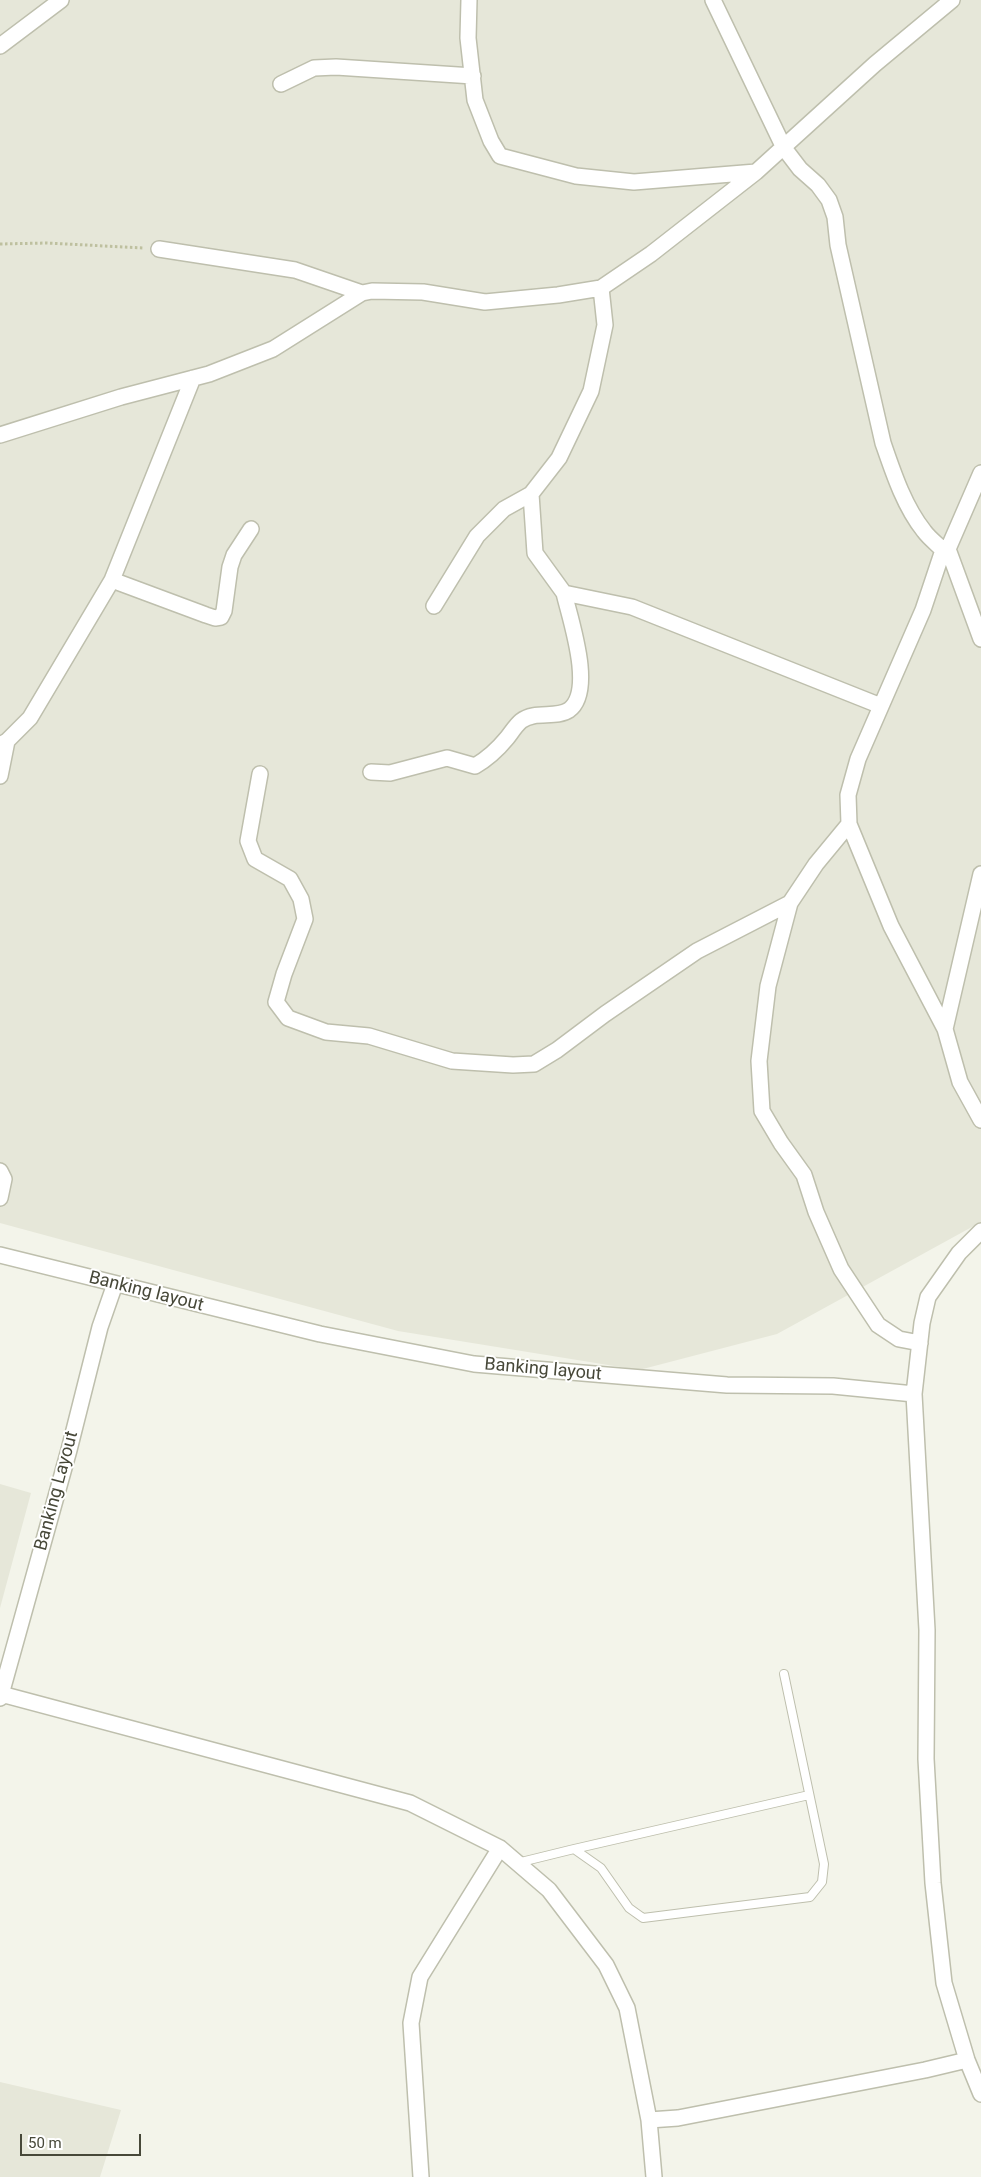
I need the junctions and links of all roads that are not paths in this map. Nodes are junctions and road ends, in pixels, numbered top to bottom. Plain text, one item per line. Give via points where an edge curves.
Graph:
1 (61, 0) edge
2 (469, 0) edge
3 (713, 0) edge
4 (952, 0) edge
5 (0, 46) edge
6 (473, 76) junction
7 (281, 84) dead end
8 (784, 148) junction
9 (756, 172) junction
10 (160, 249) road end
11 (601, 288) junction
12 (362, 293) junction
13 (193, 378) junction
14 (0, 435) edge
15 (981, 474) edge
16 (531, 494) junction
17 (251, 529) dead end
18 (946, 549) junction
19 (112, 580) junction
20 (564, 593) junction
21 (434, 606) dead end
22 (981, 638) edge
23 (881, 706) junction
24 (3, 743) edge
25 (371, 772) dead end
26 (260, 774) dead end
27 (0, 776) edge
28 (850, 824) junction
29 (981, 874) edge
30 (790, 903) junction
31 (945, 1029) junction
32 (981, 1120) edge
33 (0, 1171) edge
34 (0, 1198) edge
35 (981, 1231) edge
36 (0, 1255) edge
37 (115, 1284) junction
38 (920, 1343) junction
39 (914, 1394) junction
40 (784, 1674) dead end
41 (1, 1696) edge
42 (810, 1795) junction
43 (500, 1848) junction
44 (574, 1849) junction
45 (517, 1863) junction
46 (967, 2060) junction
47 (981, 2094) edge
48 (649, 2120) junction
49 (420, 2177) edge
50 (654, 2177) edge

1 - 5 street
2 - 6 street via 468,38
3 - 8 street
4 - 8 street via 875,64
6 - 7 street via 336,67 314,68
6 - 9 street via 475,100 500,156 576,176 634,182
8 - 9 street
8 - 18 street via 829,200 893,473 924,531
9 - 11 street via 651,254
10 - 12 street via 295,270
11 - 12 street via 485,302 422,292 372,290
11 - 16 street via 605,325 591,390 559,458
12 - 13 street via 273,349
13 - 14 street
13 - 19 street
15 - 18 street
16 - 20 street via 535,553
16 - 21 street via 504,509 477,536
17 - 19 street via 234,555 221,617 206,615
18 - 22 street
18 - 23 street
19 - 24 street via 30,718
20 - 23 street via 632,607
20 - 25 street via 582,683 578,700 569,710 534,715 522,721 505,741 475,766 447,758 390,773
23 - 28 street via 858,758 848,795
24 - 27 street
26 - 30 street via 248,841 255,859 290,879 301,899 306,919 276,1002 288,1018 326,1032 369,1036 452,1060 534,1064 697,951
28 - 30 street via 816,864
28 - 31 street via 891,926
29 - 31 street
30 - 38 street via 768,986 759,1061 762,1111 804,1175 841,1269 878,1325 899,1339
31 - 32 street via 960,1082
33 - 34 street via 4,1179
35 - 38 street via 959,1253 928,1297
36 - 37 street, Banking layout
37 - 39 street, Banking layout via 320,1334 474,1364 717,1384 833,1386
37 - 41 street, Banking Layout via 100,1327
38 - 39 street
39 - 46 street via 927,1630 926,1759 933,1883 944,1983
40 - 42 lane
41 - 43 street via 410,1803
42 - 44 lane
42 - 44 lane via 824,1864 822,1882 810,1897 644,1918 629,1908 601,1868
43 - 45 street
43 - 49 street via 420,1977 411,2023
44 - 45 lane
45 - 48 street via 549,1890 606,1965 627,2008
46 - 47 street
46 - 48 street via 678,2118
48 - 50 street

